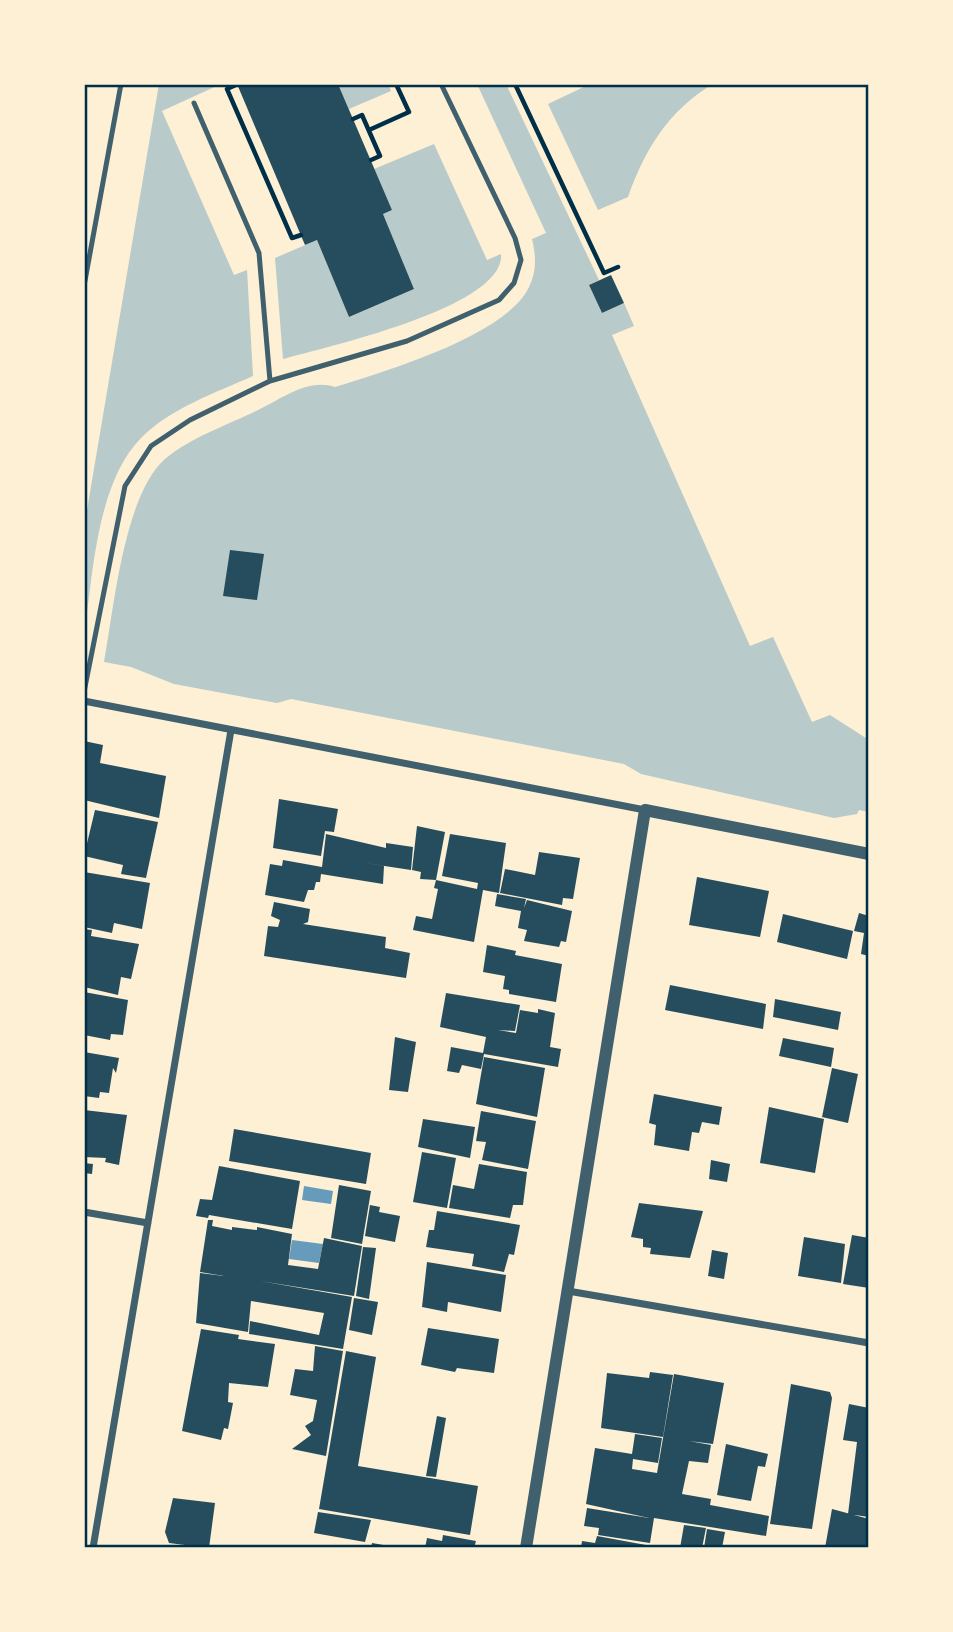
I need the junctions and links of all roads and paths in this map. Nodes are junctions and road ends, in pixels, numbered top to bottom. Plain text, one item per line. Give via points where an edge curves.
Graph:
1 (121, 84) edge
2 (238, 84) edge
3 (396, 84) edge
4 (441, 84) edge
5 (515, 84) edge
6 (194, 103) dead end
7 (353, 119) dead end
8 (369, 130) junction
9 (371, 160) dead end
10 (301, 234) dead end
11 (618, 267) dead end
12 (85, 276) edge
13 (84, 286) edge
14 (270, 381) junction
15 (84, 692) edge
16 (84, 701) edge
17 (231, 730) junction
18 (645, 810) junction
19 (869, 854) edge
20 (84, 1212) edge
21 (148, 1223) junction
22 (568, 1291) junction
23 (869, 1343) edge
24 (93, 1548) edge
25 (526, 1548) edge

1 - 12 lane
2 - 10 path via 227,89 232,102 292,238
3 - 8 path via 409,112
4 - 14 lane via 515,238 521,260 514,283 499,300 407,341
5 - 11 path via 604,273
6 - 14 lane via 260,253
7 - 8 path via 362,115
8 - 9 path via 380,156
12 - 13 lane
14 - 15 lane via 190,420 152,446 125,486
16 - 17 street
17 - 18 street
17 - 21 street
18 - 19 street
18 - 22 street
20 - 21 street
21 - 24 street
22 - 23 street
22 - 25 street

